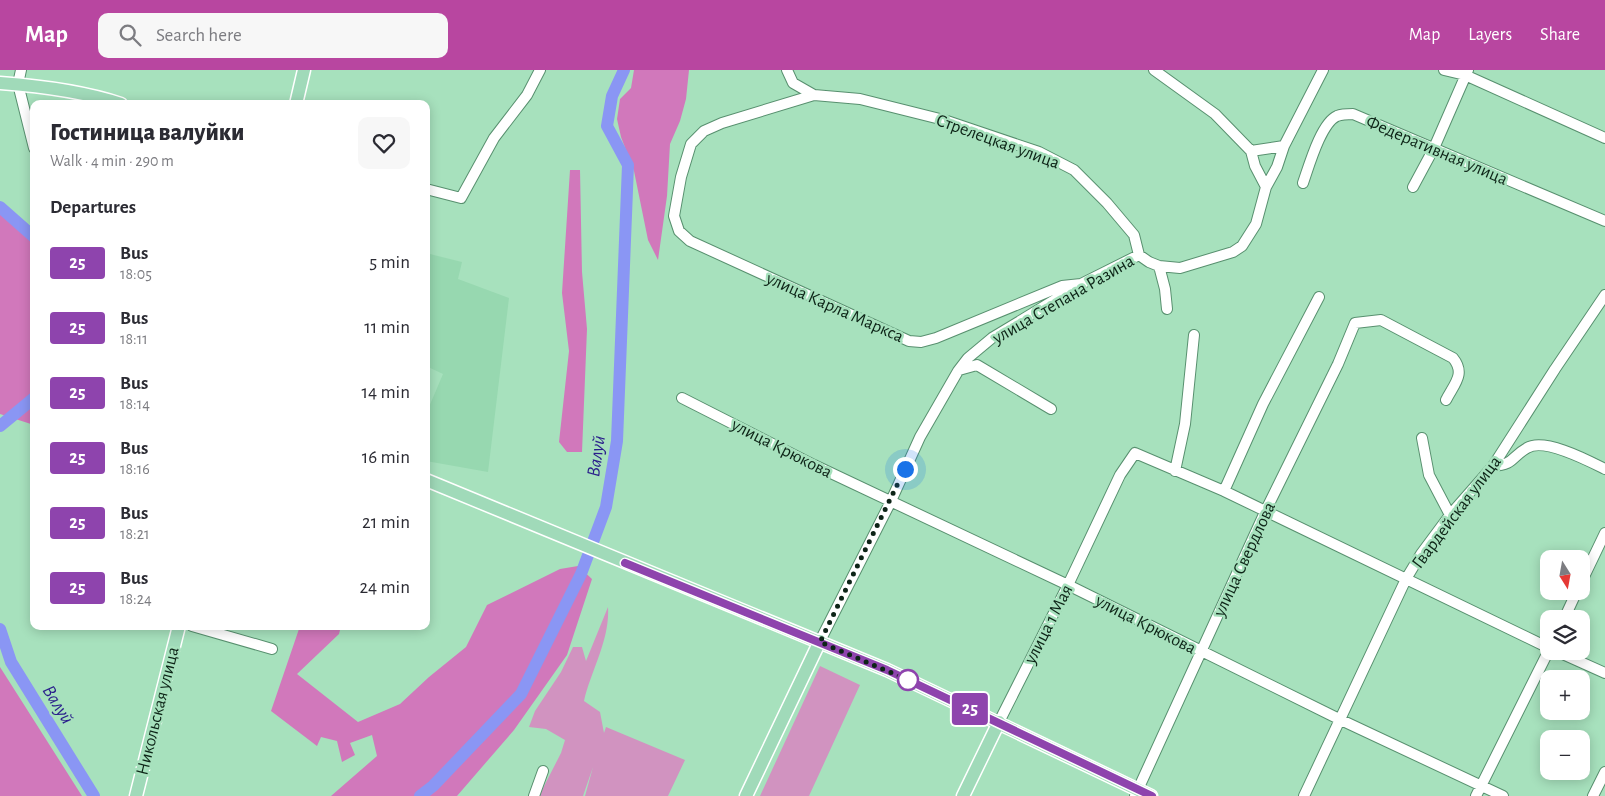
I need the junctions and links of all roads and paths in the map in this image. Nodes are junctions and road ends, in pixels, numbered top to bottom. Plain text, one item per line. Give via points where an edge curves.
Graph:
1 (20, 70) edge
2 (304, 70) edge
3 (540, 70) edge
4 (787, 70) edge
5 (1154, 70) edge
6 (1323, 70) edge
7 (1444, 70) edge
8 (1467, 73) edge
9 (0, 82) edge
10 (18, 84) junction
11 (814, 95) junction
12 (109, 100) edge
13 (297, 100) edge
14 (30, 132) edge
15 (1605, 138) edge
16 (1284, 146) junction
17 (1434, 148) junction
18 (1251, 151) junction
19 (1303, 183) dead end
20 (1266, 187) junction
21 (1413, 187) dead end
22 (430, 190) edge
23 (1605, 221) edge
24 (1139, 255) junction
25 (1159, 266) junction
26 (1081, 284) junction
27 (1605, 295) edge
28 (1319, 297) dead end
29 (1167, 309) dead end
30 (1194, 335) dead end
31 (958, 371) junction
32 (682, 398) dead end
33 (1446, 400) dead end
34 (1051, 409) dead end
35 (1422, 438) dead end
36 (1493, 466) junction
37 (1605, 469) edge
38 (1175, 471) junction
39 (430, 482) edge
40 (1224, 491) junction
41 (890, 501) junction
42 (1266, 512) junction
43 (1450, 515) junction
44 (1605, 533) edge
45 (1590, 564) edge
46 (1406, 579) junction
47 (1068, 585) junction
48 (178, 630) edge
49 (206, 630) edge
50 (820, 642) junction
51 (1540, 645) edge
52 (272, 649) dead end
53 (1202, 652) junction
54 (1544, 660) edge
55 (1576, 660) edge
56 (1605, 673) edge
57 (1341, 720) junction
58 (999, 722) junction
59 (543, 771) dead end
60 (1605, 772) edge
61 (1481, 785) junction
62 (1136, 793) edge
63 (136, 796) edge
64 (534, 796) edge
65 (746, 796) edge
66 (963, 796) edge
67 (1152, 796) edge
68 (1304, 796) edge
69 (1476, 796) edge
70 (1503, 796) edge
71 (1593, 796) edge

1 - 10 street
2 - 13 main road
3 - 22 street via 527,95 494,138 461,198
4 - 11 street via 793,83
5 - 18 street via 1215,114
6 - 16 street, улица Степана Разина
7 - 8 street
8 - 15 street
8 - 17 street
9 - 10 main road
10 - 12 main road via 47,86
10 - 14 street
11 - 24 street, Стрелецкая улица via 860,99 944,120 1039,152 1074,170 1107,203 1134,235
11 - 26 street, улица Карла Маркса via 722,123 704,131 691,144 674,216 679,231 690,241 909,341 936,338 1062,286
16 - 18 street
16 - 20 street, улица Степана Разина
17 - 19 street, Федеративная улица via 1353,114 1336,116 1315,148
17 - 21 street
17 - 23 street, Федеративная улица
18 - 20 street
20 - 25 street, улица Степана Разина via 1256,224 1242,246 1233,252 1180,268
24 - 25 street, улица Степана Разина
24 - 26 street, улица Степана Разина
25 - 29 street
26 - 31 street, улица Степана Разина via 992,338
27 - 36 street, Гвардейская улица
28 - 40 street via 1263,404
30 - 38 street via 1185,424
31 - 34 street via 977,365
31 - 41 street, улица Степана Разина via 920,437
32 - 41 street, улица Крюкова
33 - 42 street, улица Свердлова via 1460,373 1460,365 1453,358 1381,320 1356,323
35 - 43 street via 1429,475
36 - 37 street via 1507,464 1528,447 1539,445 1562,450
36 - 43 street, Гвардейская улица
38 - 40 street
38 - 47 street, улица 1 Мая via 1135,453 1120,475
39 - 50 main road
40 - 42 street
41 - 47 street, улица Крюкова
41 - 50 street, улица Степана Разина
42 - 46 street
42 - 53 street, улица Свердлова
43 - 46 street, Гвардейская улица
44 - 45 street
46 - 51 street
46 - 57 street, Гвардейская улица
47 - 53 street, улица Крюкова
47 - 58 street, улица 1 Мая
48 - 63 main road, Никольская улица
49 - 52 street
50 - 58 main road
50 - 65 main road, улица Степана Разина
53 - 57 street, улица Крюкова
53 - 62 street, улица Свердлова
54 - 61 street
55 - 56 street
57 - 61 street, улица Крюкова
57 - 68 street, Гвардейская улица
58 - 62 main road
58 - 66 main road, улица 1 Мая
59 - 64 street
60 - 71 street
61 - 69 street
61 - 70 street, улица Крюкова
62 - 67 main road

